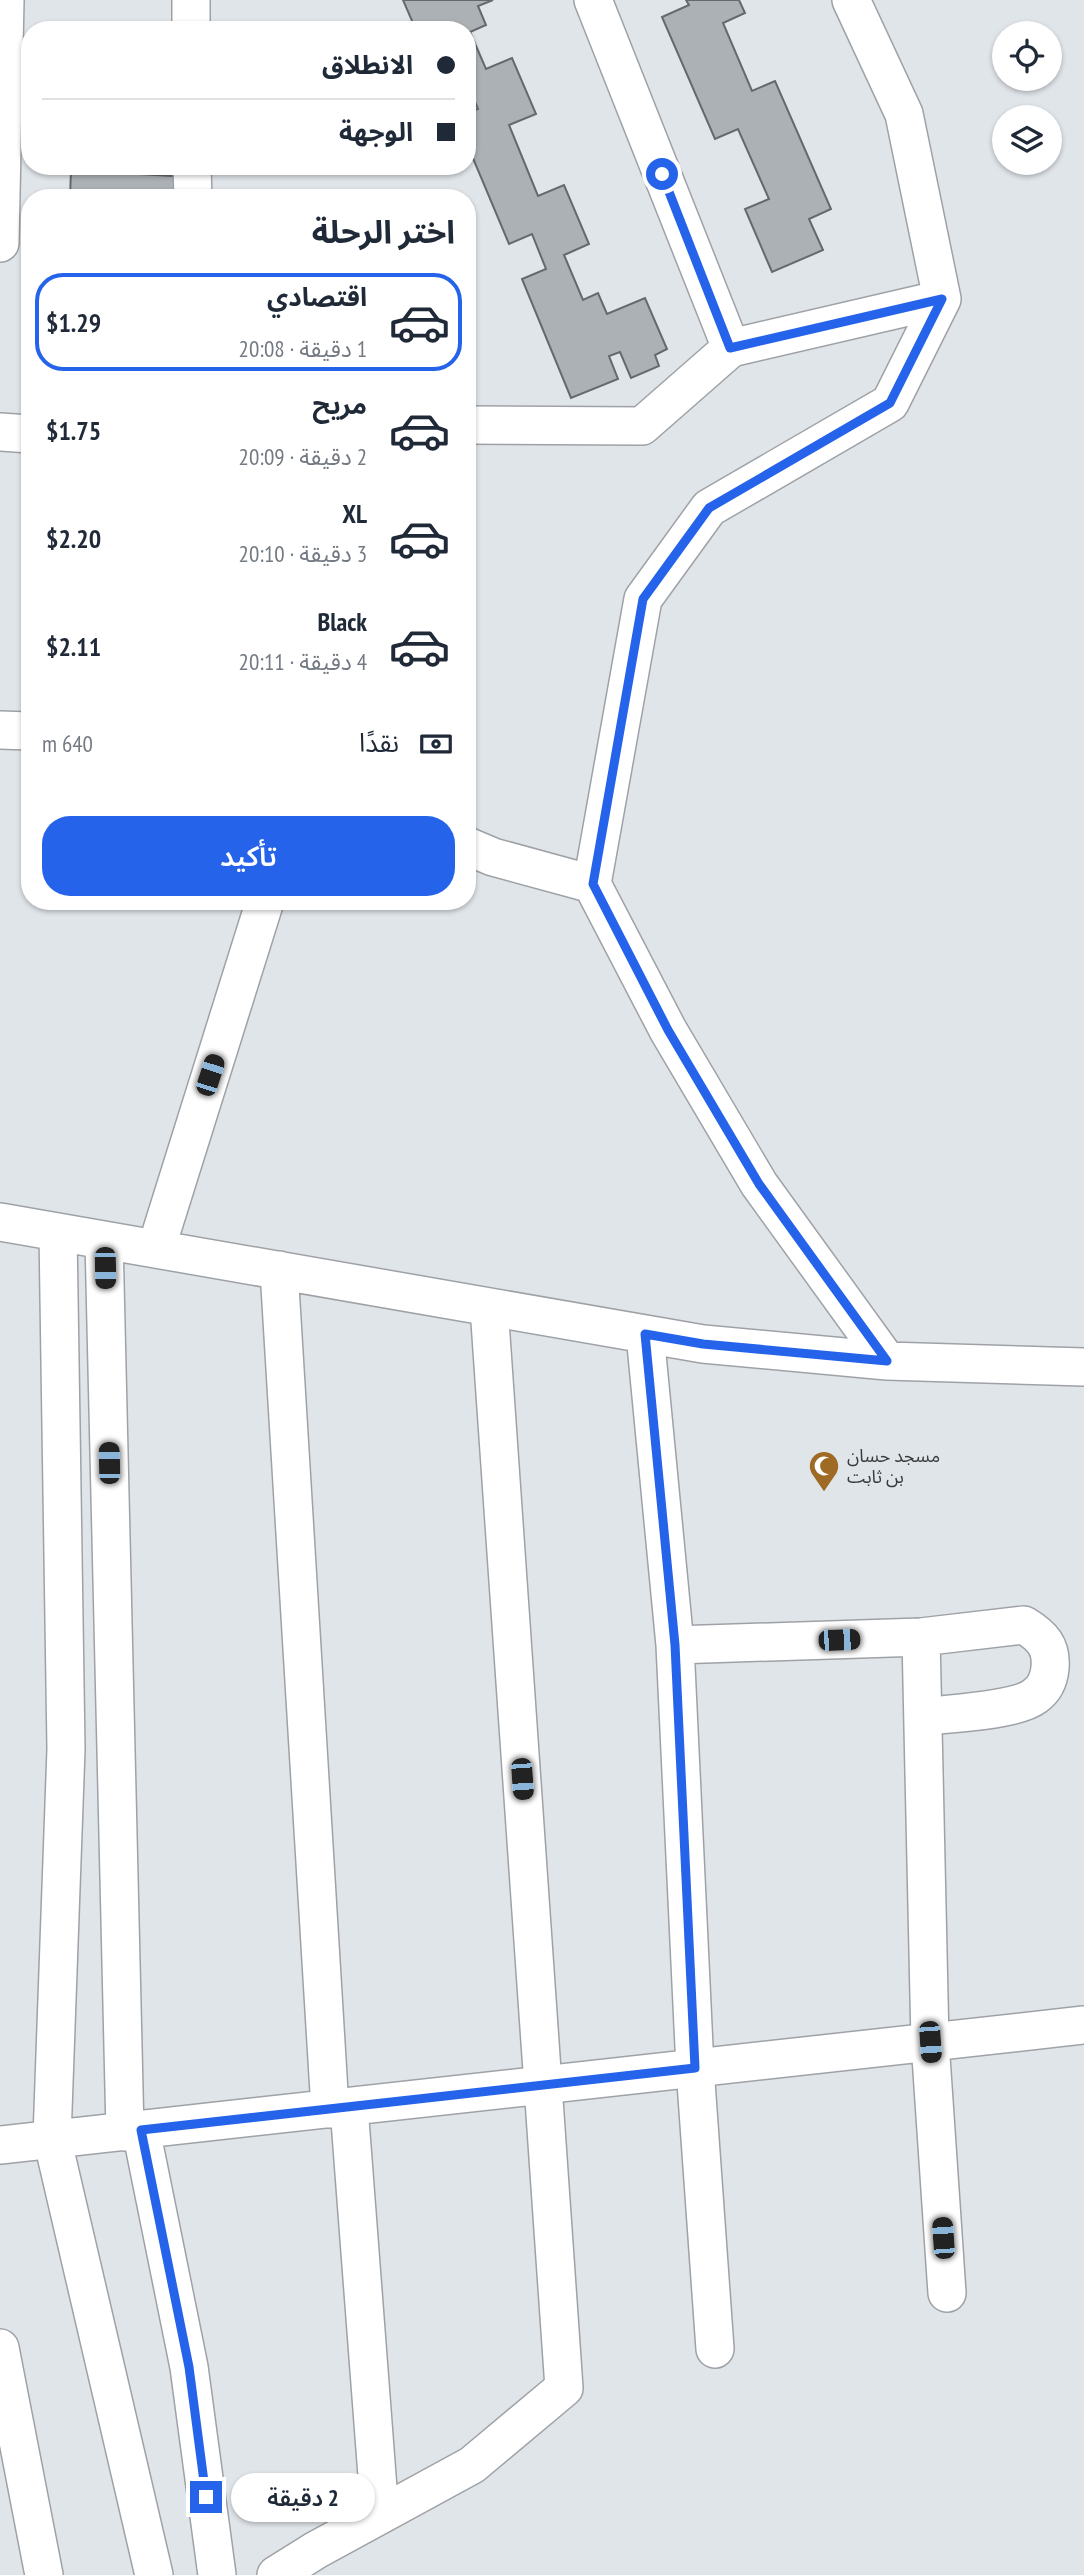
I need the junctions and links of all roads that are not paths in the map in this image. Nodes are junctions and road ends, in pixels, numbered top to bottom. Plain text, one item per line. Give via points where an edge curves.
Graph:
1 (5, 0) edge
2 (191, 0) edge
3 (593, 0) edge
4 (850, 0) edge
5 (191, 21) edge
6 (0, 243) edge
7 (942, 299) junction
8 (730, 348) junction
9 (476, 425) edge
10 (0, 432) edge
11 (21, 433) edge
12 (0, 730) edge
13 (21, 730) edge
14 (476, 850) edge
15 (593, 884) junction
16 (262, 910) edge
17 (0, 1222) edge
18 (58, 1232) junction
19 (104, 1240) junction
20 (156, 1249) junction
21 (279, 1270) junction
22 (489, 1307) junction
23 (645, 1334) junction
24 (887, 1361) junction
25 (1084, 1367) edge
26 (921, 1637) junction
27 (675, 1645) junction
28 (923, 1717) junction
29 (1084, 2025) edge
30 (930, 2042) junction
31 (695, 2068) junction
32 (543, 2085) junction
33 (340, 2108) junction
34 (133, 2131) junction
35 (52, 2138) junction
36 (0, 2145) edge
37 (947, 2293) dead end
38 (0, 2348) edge
39 (715, 2349) dead end
40 (380, 2515) junction
41 (44, 2575) edge
42 (154, 2575) edge
43 (217, 2575) edge
44 (276, 2575) edge

1 - 6 street
2 - 5 street
3 - 8 street
4 - 7 street via 904,114
7 - 8 street
7 - 15 street via 890,403 709,508 643,599
8 - 9 street via 642,426
10 - 11 street
12 - 13 street
14 - 15 street
15 - 24 street via 668,1030 759,1184
16 - 20 street
17 - 18 street
18 - 19 street
18 - 35 street via 66,1749
19 - 20 street
19 - 34 street
20 - 21 street
21 - 22 street
21 - 33 street
22 - 23 street
22 - 32 street
23 - 24 street via 703,1344
23 - 27 street
24 - 25 street
26 - 27 street
26 - 28 street
26 - 28 street via 1024,1625 1048,1646 1050,1665 1048,1682 1022,1704
27 - 31 street
28 - 30 street
29 - 30 street
30 - 31 street
30 - 37 street
31 - 32 street
31 - 39 street
32 - 33 street
32 - 40 street via 564,2388 472,2465
33 - 34 street
33 - 40 street
34 - 35 street
34 - 43 street via 189,2367
35 - 36 street
35 - 42 street
38 - 41 street
40 - 44 street

